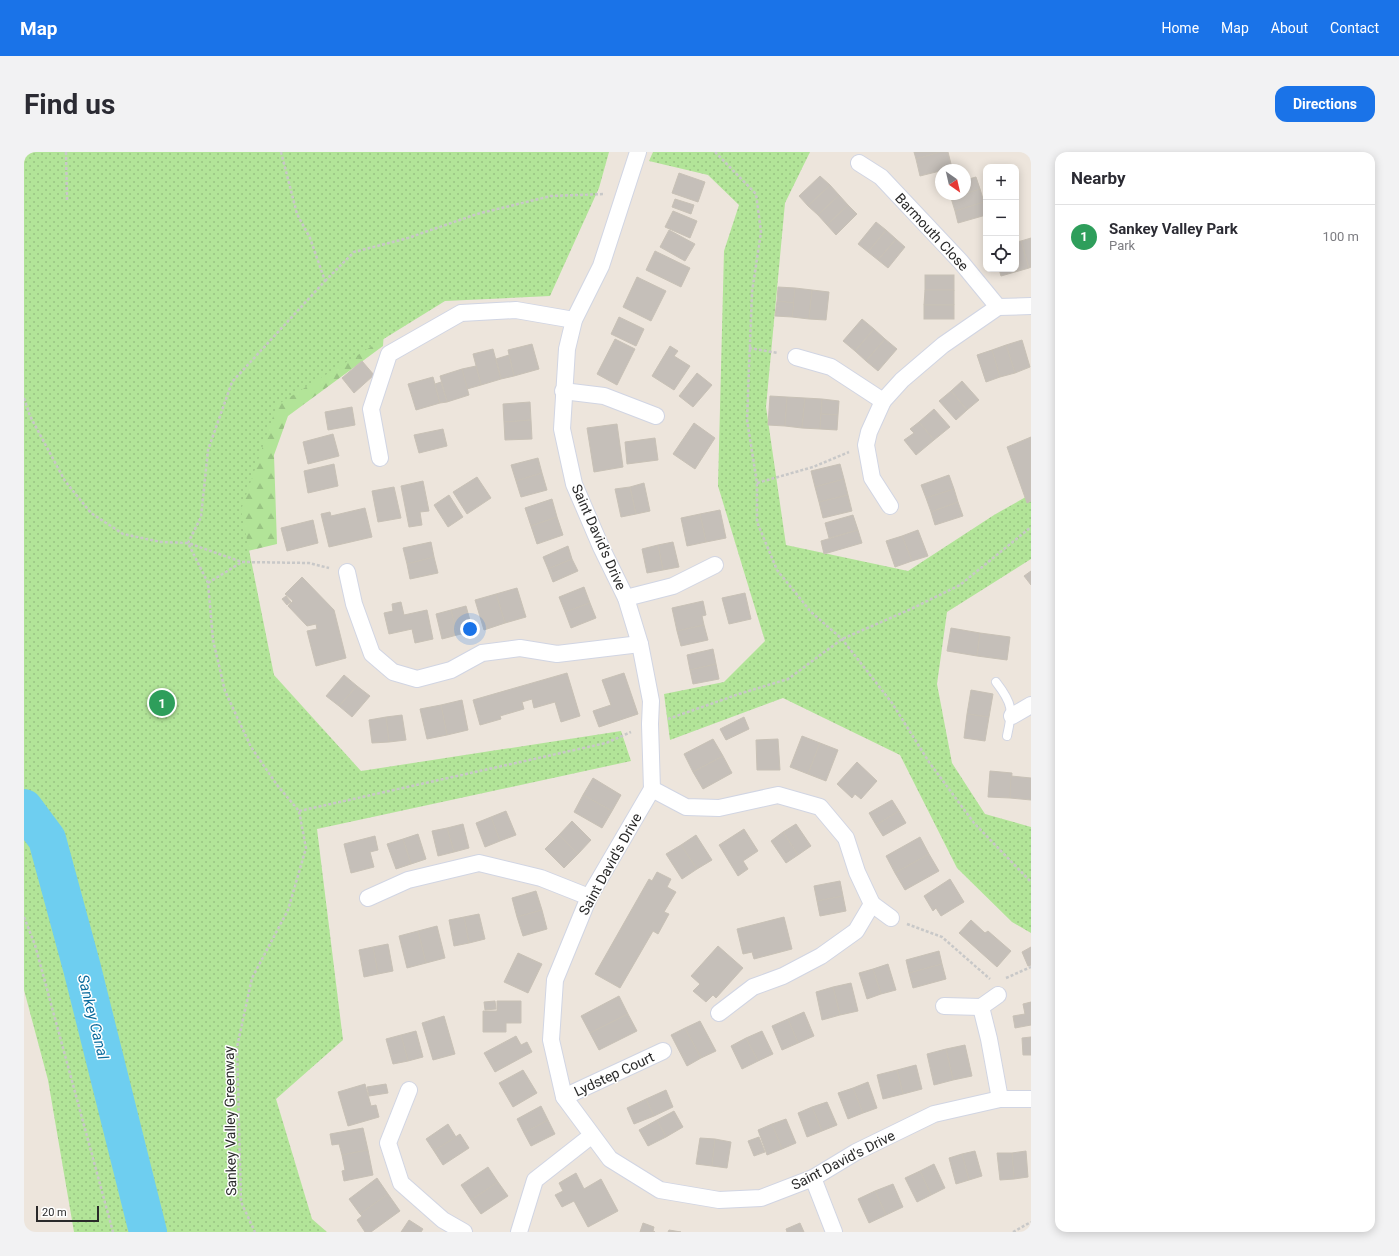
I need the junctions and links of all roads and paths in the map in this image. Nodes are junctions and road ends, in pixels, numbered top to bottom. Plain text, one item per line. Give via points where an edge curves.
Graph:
1 (66, 152) edge
2 (281, 152) edge
3 (638, 152) edge
4 (715, 152) edge
5 (859, 163) dead end
6 (626, 193) junction
7 (67, 201) dead end
8 (325, 281) junction
9 (1031, 306) edge
10 (998, 307) junction
11 (574, 320) junction
12 (749, 348) junction
13 (796, 357) joint
14 (563, 391) junction
15 (24, 398) edge
16 (883, 401) junction
17 (656, 416) dead end
18 (866, 445) junction
19 (380, 458) dead end
20 (757, 483) junction
21 (890, 506) dead end
22 (1031, 527) edge
23 (188, 543) junction
24 (242, 562) junction
25 (714, 565) dead end
26 (347, 572) joint
27 (208, 583) junction
28 (626, 598) junction
29 (842, 640) junction
30 (640, 644) junction
31 (996, 682) dead end
32 (1031, 705) edge
33 (1012, 716) junction
34 (650, 724) junction
35 (1007, 736) dead end
36 (652, 790) junction
37 (300, 812) junction
38 (1031, 882) edge
39 (589, 897) junction
40 (368, 898) dead end
41 (872, 904) junction
42 (24, 917) edge
43 (891, 918) joint
44 (1031, 967) edge
45 (996, 989) junction
46 (944, 1006) dead end
47 (981, 1007) junction
48 (719, 1013) dead end
49 (663, 1051) dead end
50 (409, 1090) dead end
51 (564, 1097) junction
52 (1000, 1099) junction
53 (1031, 1099) edge
54 (591, 1136) junction
55 (813, 1178) junction
56 (1031, 1222) edge
57 (113, 1232) edge
58 (255, 1232) edge
59 (464, 1232) edge
60 (519, 1232) edge
61 (834, 1232) edge
62 (1013, 1232) edge

1 - 7 path
2 - 8 path via 297,214 310,238
3 - 6 street, Saint David's Drive
4 - 12 path via 756,194 761,232 752,292
5 - 10 street, Barmouth Close via 881,177 962,262
6 - 8 path via 551,196 477,214 408,238 354,252
6 - 11 street, Saint David's Drive via 601,266
8 - 23 path via 232,382 208,450 201,517
9 - 10 street
10 - 16 street via 943,345 902,380
11 - 14 street, Saint David's Drive via 567,349
11 - 19 street via 516,310 461,313 389,354 371,409
12 - 13 path
12 - 20 path via 746,420
13 - 16 street via 831,367
14 - 17 street via 604,396
14 - 28 street, Saint David's Drive via 562,429 574,484
15 - 23 path via 30,416 64,481 91,513 123,534 161,542
16 - 18 street
18 - 20 path via 813,467
18 - 21 street via 872,478
20 - 29 path via 757,522 777,570 811,612
22 - 29 path via 960,585
23 - 24 path
23 - 27 path
24 - 26 path via 309,563
24 - 27 path
25 - 28 street via 673,586
26 - 30 street via 354,604 372,654 393,672 417,680 450,670 482,653 520,648 557,654
27 - 37 path via 213,640 225,691 250,747
28 - 30 street, Saint David's Drive
29 - 34 path via 788,679
29 - 38 path via 892,703 929,762 974,822
30 - 34 street, Saint David's Drive via 651,701
31 - 33 lane via 1009,699
32 - 33 street
33 - 35 lane
34 - 36 street, Saint David's Drive
34 - 37 path via 606,743
36 - 39 street, Saint David's Drive
36 - 41 street via 686,807 719,808 778,795 820,807 846,838 857,872
37 - 58 path, Sankey Valley Greenway via 306,848 288,910 252,978 237,1047 242,1202
39 - 40 street via 541,878 479,863 408,880
39 - 51 street, Saint David's Drive via 555,980 551,1040
41 - 43 street
41 - 48 street via 856,931 821,956 783,976 753,987
42 - 57 path via 34,945
43 - 45 path via 942,936
44 - 45 path
45 - 47 street
46 - 47 street
47 - 52 street
49 - 51 street, Lydstep Court
50 - 59 street via 388,1143 401,1183 443,1220
51 - 54 street, Saint David's Drive
52 - 53 street, Saint David's Drive
52 - 55 street, Saint David's Drive via 934,1114 856,1152
54 - 55 street, Saint David's Drive via 610,1160 660,1190 719,1200 761,1198
54 - 60 street via 534,1180
55 - 61 street
56 - 62 path

